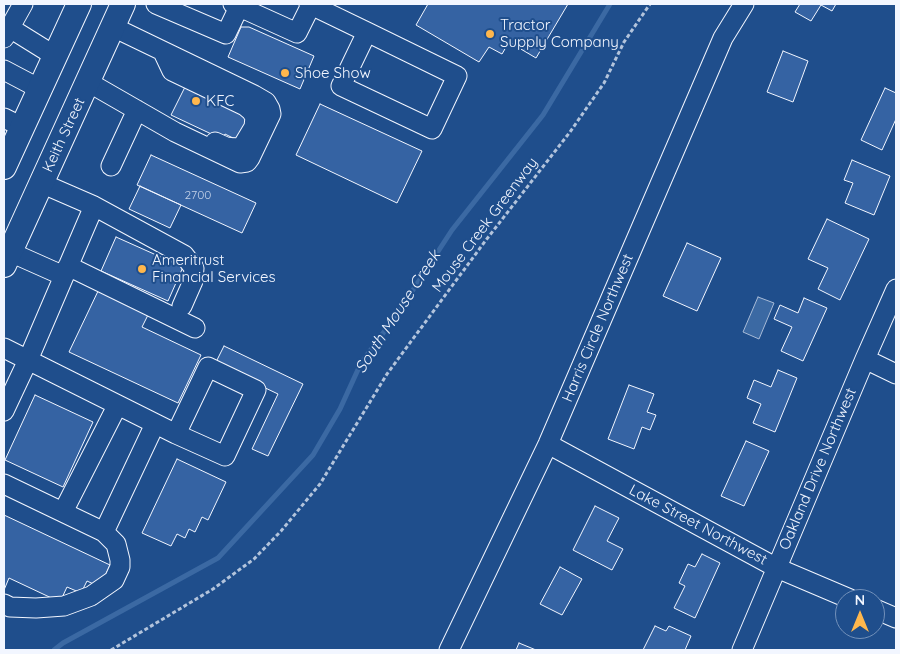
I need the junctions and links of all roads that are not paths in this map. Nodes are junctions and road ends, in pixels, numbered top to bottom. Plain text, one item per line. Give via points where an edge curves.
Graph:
1 (23, 4) edge
2 (109, 4) edge
3 (123, 4) edge
4 (156, 4) edge
5 (310, 4) edge
6 (744, 4) edge
7 (76, 5) edge
8 (236, 5) edge
9 (113, 27) junction
10 (367, 32) junction
11 (7, 34) edge
12 (55, 56) junction
13 (4, 70) edge
14 (88, 82) junction
15 (40, 89) junction
16 (137, 110) junction
17 (72, 116) junction
18 (13, 123) edge
19 (111, 166) dead end
20 (4, 167) edge
21 (41, 183) junction
22 (94, 206) junction
23 (7, 259) edge
24 (66, 271) junction
25 (896, 289) edge
26 (182, 306) dead end
27 (195, 328) dead end
28 (4, 348) edge
29 (865, 359) junction
30 (28, 360) junction
31 (896, 374) edge
32 (117, 406) junction
33 (4, 411) edge
34 (155, 424) junction
35 (176, 434) junction
36 (548, 444) junction
37 (4, 484) edge
38 (63, 512) junction
39 (104, 532) junction
40 (777, 568) junction
41 (835, 593) edge
42 (4, 604) edge
43 (449, 650) edge
44 (742, 650) edge

1 - 11 street
2 - 17 main road via 96,32
3 - 9 main road, Keith Street
4 - 8 street via 226,34
5 - 8 street via 297,33
5 - 10 street
6 - 36 street, Harris Circle Northwest via 723,38
7 - 12 main road
9 - 14 main road, Keith Street
9 - 16 street via 266,102 271,114 247,162 240,163
10 - 10 street via 457,76 432,130 341,86
11 - 12 street
12 - 15 main road
13 - 15 street
14 - 16 street
14 - 17 main road, Keith Street
15 - 18 main road
16 - 19 street
17 - 21 main road, Keith Street
18 - 20 main road
21 - 22 street
21 - 23 main road, Keith Street
22 - 24 street
22 - 26 street via 184,255 194,268 194,275
23 - 24 street
24 - 27 street
24 - 30 street
25 - 29 street, Oakland Drive Northwest
28 - 30 street
29 - 31 street
29 - 40 street, Oakland Drive Northwest
30 - 32 street
30 - 33 street
32 - 34 street
32 - 38 street
34 - 35 street
34 - 39 street
35 - 35 street via 225,456 256,390 208,367
36 - 40 street, Lake Street Northwest
36 - 43 street, Harris Circle Northwest
37 - 38 street
38 - 39 street
39 - 42 street via 116,544 120,560 114,580 91,596 64,606 36,608
40 - 41 street, Lake Street Northwest
40 - 44 street, Oakland Drive Northwest

